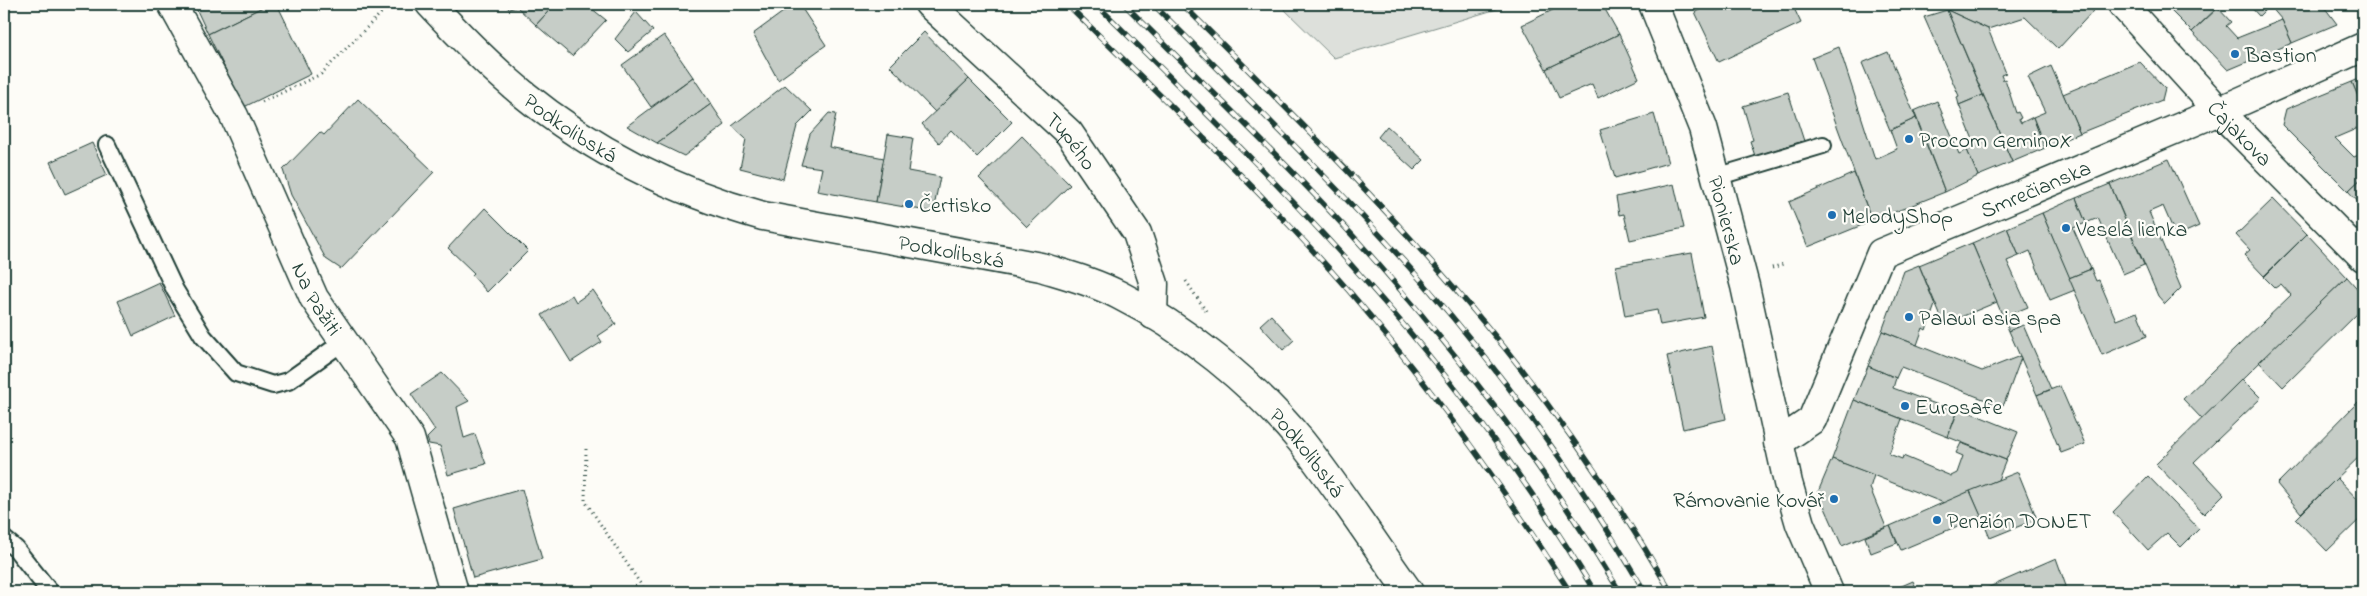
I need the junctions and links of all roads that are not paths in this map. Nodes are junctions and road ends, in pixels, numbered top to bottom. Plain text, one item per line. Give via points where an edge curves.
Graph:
1 (172, 4) edge
2 (430, 4) edge
3 (929, 4) edge
4 (1653, 4) edge
5 (2122, 4) edge
6 (2363, 47) edge
7 (2219, 111) junction
8 (107, 144) dead end
9 (1823, 145) dead end
10 (1716, 177) junction
11 (2363, 257) edge
12 (1153, 314) junction
13 (343, 342) junction
14 (1778, 443) junction
15 (4, 539) edge
16 (50, 592) edge
17 (454, 592) edge
18 (1409, 592) edge
19 (1829, 592) edge

1 - 13 street, Na Pažiti via 234,116 314,298
2 - 12 street, Podkolibská via 522,94 626,162 684,190 763,216 1041,267 1084,280
3 - 12 street, Tupého via 1070,133 1137,233 1154,284
4 - 10 street, Pionierska via 1703,128
5 - 7 street, Čajakova
6 - 7 street, Smrečianska
7 - 11 street, Čajakova
7 - 14 street, Smrečianska via 1881,253 1812,420
8 - 13 lane via 175,290 203,336 236,373 273,386 288,382
9 - 10 lane
10 - 14 street, Pionierska via 1745,286
12 - 18 street, Podkolibská via 1208,352 1262,400 1300,441
13 - 17 street, Na Pažiti via 410,438
14 - 19 street, Pionierska via 1800,524
15 - 16 lane via 16,549

